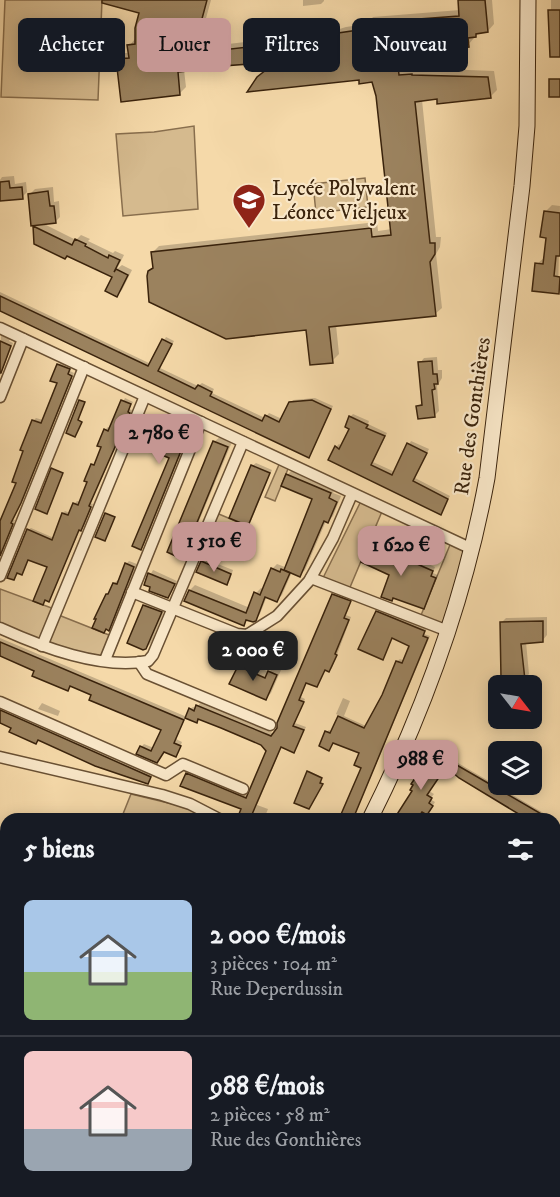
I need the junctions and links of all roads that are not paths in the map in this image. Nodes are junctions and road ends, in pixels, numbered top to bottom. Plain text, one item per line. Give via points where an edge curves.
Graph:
1 (528, 0) edge
2 (0, 328) edge
3 (23, 339) junction
4 (84, 367) junction
5 (144, 396) junction
6 (0, 397) edge
7 (201, 422) junction
8 (243, 442) junction
9 (352, 494) junction
10 (472, 549) junction
11 (0, 576) edge
12 (311, 578) junction
13 (132, 592) junction
14 (173, 608) junction
15 (0, 628) edge
16 (448, 631) junction
17 (42, 646) junction
18 (105, 660) junction
19 (140, 662) junction
20 (0, 702) edge
21 (270, 725) dead end
22 (0, 757) edge
23 (166, 775) junction
24 (243, 789) dead end
25 (162, 795) junction
26 (207, 813) edge
27 (373, 813) edge

1 - 10 street, Rue des Gonthières via 522,197 487,478
2 - 3 street
3 - 4 street
3 - 6 street
4 - 5 street
4 - 11 street
5 - 7 street
5 - 17 street
7 - 8 street
7 - 13 street
8 - 9 street
8 - 14 street
9 - 10 street
9 - 12 street
10 - 16 street, Rue des Gonthières
12 - 14 street via 277,616 247,635
12 - 16 street
13 - 14 street
13 - 18 street
14 - 19 street via 153,655
15 - 17 street
16 - 27 street, Rue des Gonthières via 406,745
17 - 18 street
18 - 19 street
19 - 21 street via 147,674
20 - 23 street
22 - 25 street
23 - 24 street via 183,764
23 - 25 street
25 - 26 street

